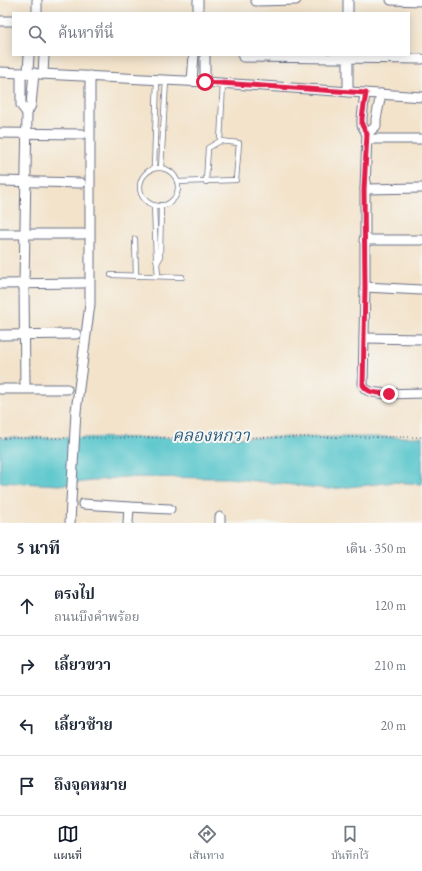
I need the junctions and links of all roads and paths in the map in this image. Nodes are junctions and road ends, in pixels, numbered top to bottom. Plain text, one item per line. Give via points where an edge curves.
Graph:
1 (37, 0) edge
2 (198, 0) edge
3 (296, 0) edge
4 (348, 0) edge
5 (391, 0) edge
6 (256, 1) edge
7 (422, 1) edge
8 (37, 12) edge
9 (198, 12) edge
10 (348, 12) edge
11 (0, 21) edge
12 (12, 21) edge
13 (29, 56) edge
14 (44, 56) edge
15 (194, 56) edge
16 (205, 56) edge
17 (243, 57) dead end
18 (348, 57) edge
19 (422, 59) edge
20 (0, 72) edge
21 (28, 73) junction
22 (44, 74) junction
23 (90, 76) junction
24 (162, 80) junction
25 (192, 81) junction
26 (205, 82) junction
27 (223, 84) junction
28 (348, 92) junction
29 (366, 93) junction
30 (381, 94) junction
31 (422, 97) edge
32 (26, 113) junction
33 (0, 133) edge
34 (27, 133) junction
35 (82, 134) dead end
36 (367, 136) junction
37 (422, 139) edge
38 (220, 141) junction
39 (154, 168) junction
40 (161, 168) junction
41 (0, 181) edge
42 (26, 182) junction
43 (177, 182) junction
44 (206, 182) junction
45 (81, 183) dead end
46 (422, 188) edge
47 (364, 189) junction
48 (154, 205) junction
49 (161, 205) junction
50 (0, 234) edge
51 (25, 234) junction
52 (82, 234) dead end
53 (135, 239) dead end
54 (364, 240) junction
55 (421, 240) edge
56 (157, 263) junction
57 (111, 275) dead end
58 (136, 276) junction
59 (158, 276) junction
60 (182, 277) dead end
61 (83, 283) dead end
62 (0, 284) edge
63 (24, 284) junction
64 (365, 287) junction
65 (421, 290) dead end
66 (24, 334) junction
67 (76, 334) dead end
68 (0, 335) edge
69 (364, 338) junction
70 (422, 339) edge
71 (25, 388) junction
72 (0, 389) edge
73 (67, 389) dead end
74 (422, 393) edge
75 (422, 437) edge
76 (0, 438) edge
77 (68, 438) dead end
78 (83, 438) dead end
79 (83, 504) dead end
80 (130, 507) junction
81 (170, 509) dead end
82 (70, 523) edge
83 (128, 523) edge

1 - 8 street
2 - 9 street
3 - 6 street
4 - 10 street
5 - 7 street
11 - 12 street
13 - 21 street
14 - 22 street
15 - 25 street
16 - 26 street
17 - 18 street
18 - 19 street
18 - 28 street
20 - 21 street
21 - 22 street
21 - 32 street via 31,105
21 - 32 street via 21,105
22 - 23 street
23 - 24 street
23 - 82 street, bridge via 90,304 76,411
24 - 25 street
24 - 39 lane
24 - 40 lane
25 - 26 street
26 - 27 street
27 - 28 street
27 - 38 lane
28 - 29 street
29 - 30 street
29 - 36 street via 362,125
30 - 31 street
30 - 36 street via 376,126
32 - 34 street
33 - 34 street
34 - 35 street
34 - 42 street
36 - 37 street
36 - 47 street
38 - 44 lane via 208,148
38 - 44 lane via 239,143 237,179
39 - 40 lane
39 - 48 lane via 145,173 140,182 140,191 145,200
40 - 43 lane via 172,173
41 - 42 street
42 - 45 street
42 - 51 street
43 - 44 lane
43 - 49 lane via 175,196 168,203
46 - 47 street
47 - 54 street
48 - 49 lane
48 - 56 lane
49 - 56 lane via 160,258
50 - 51 street
51 - 52 street
51 - 63 street
53 - 58 lane
54 - 55 street
54 - 64 street
56 - 59 lane
57 - 58 lane
58 - 59 lane
59 - 60 lane
61 - 63 street
62 - 63 street
63 - 66 street
64 - 65 street
64 - 69 street
66 - 67 street
66 - 68 street
66 - 71 street
69 - 70 street
69 - 74 street via 363,385 367,390 389,394
71 - 72 street
71 - 73 street
75 - 78 path
76 - 77 path
79 - 80 street
80 - 81 street
80 - 83 street

